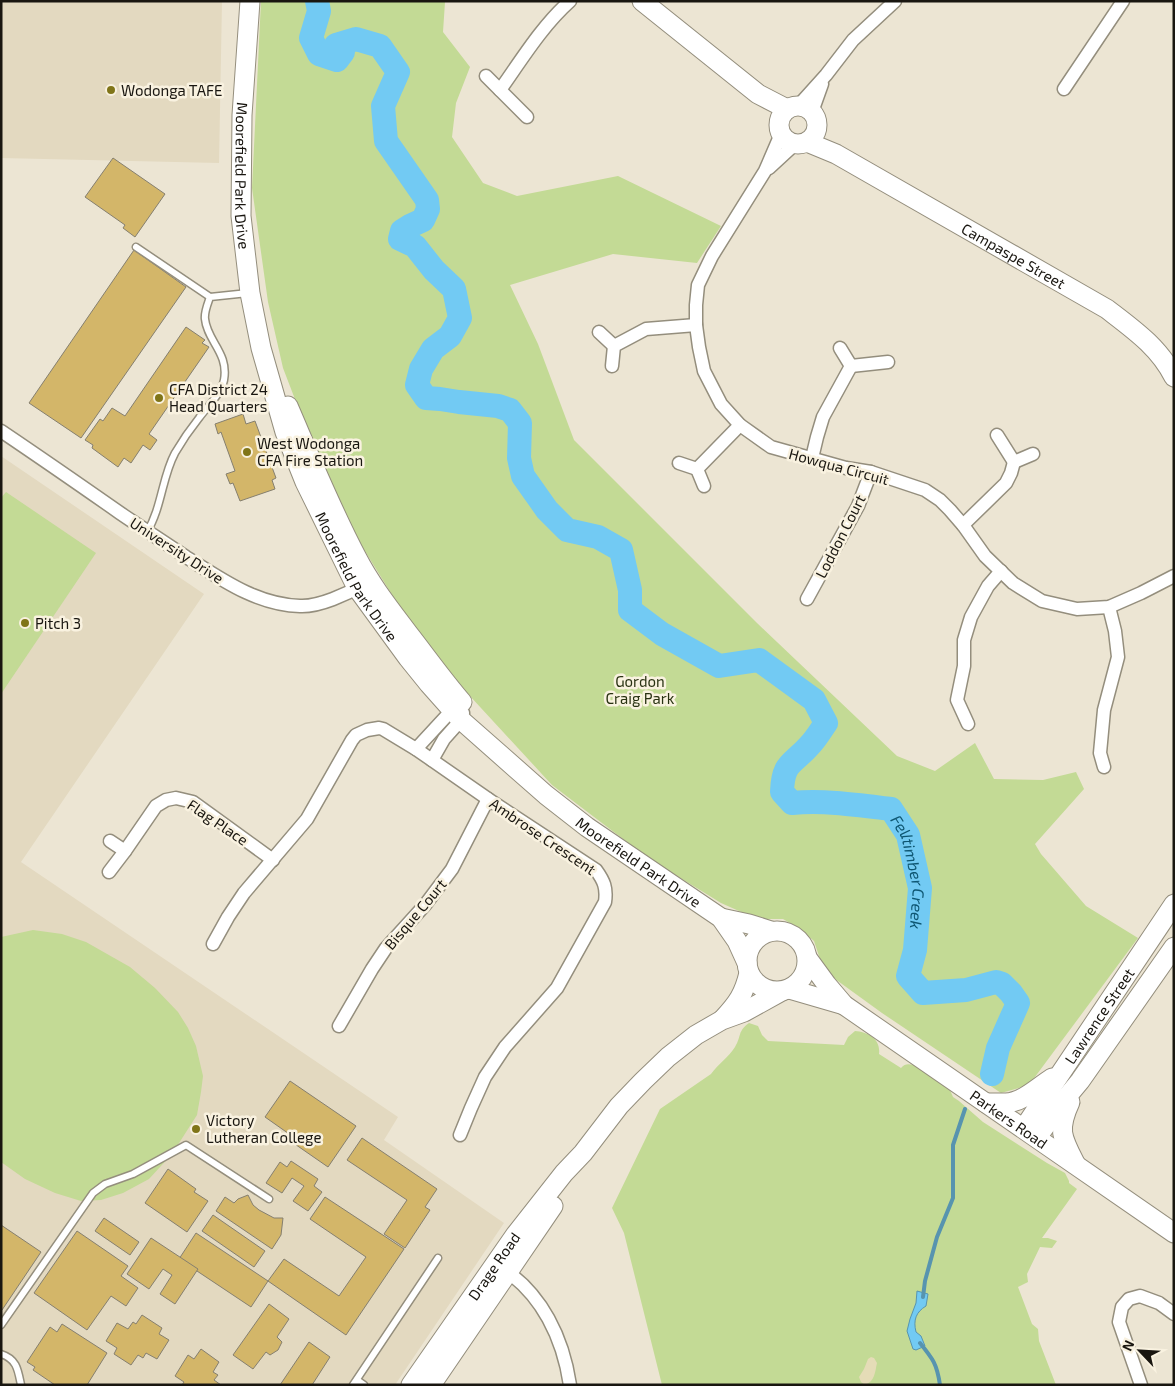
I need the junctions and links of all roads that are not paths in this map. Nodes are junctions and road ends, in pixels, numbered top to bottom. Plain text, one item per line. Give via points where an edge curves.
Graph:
1 (250, 1) edge
2 (570, 1) edge
3 (642, 1) edge
4 (895, 1) edge
5 (1123, 1) edge
6 (486, 76) dead end
7 (1064, 89) dead end
8 (500, 90) junction
9 (527, 117) dead end
10 (797, 125) junction
11 (136, 247) dead end
12 (250, 293) junction
13 (210, 297) junction
14 (696, 325) junction
15 (599, 332) dead end
16 (614, 346) junction
17 (840, 348) dead end
18 (888, 362) dead end
19 (612, 366) dead end
20 (851, 366) junction
21 (1174, 377) edge
22 (740, 425) junction
23 (1, 431) edge
24 (997, 436) dead end
25 (1033, 454) dead end
26 (812, 458) junction
27 (1014, 462) junction
28 (679, 463) dead end
29 (697, 468) junction
30 (871, 472) junction
31 (704, 486) dead end
32 (963, 524) junction
33 (148, 532) junction
34 (1001, 571) junction
35 (1174, 576) edge
36 (363, 584) junction
37 (807, 599) dead end
38 (1109, 607) junction
39 (459, 712) junction
40 (968, 724) dead end
41 (416, 749) junction
42 (432, 760) junction
43 (1104, 767) dead end
44 (488, 799) junction
45 (110, 841) dead end
46 (126, 852) junction
47 (273, 860) junction
48 (109, 872) dead end
49 (1174, 904) edge
50 (721, 918) junction
51 (1167, 925) edge
52 (771, 931) junction
53 (214, 944) dead end
54 (1174, 947) edge
55 (808, 959) junction
56 (748, 968) junction
57 (785, 990) junction
58 (844, 1005) junction
59 (722, 1020) junction
60 (339, 1026) dead end
61 (1063, 1070) junction
62 (1080, 1081) junction
63 (986, 1103) junction
64 (1031, 1133) junction
65 (460, 1135) dead end
66 (1076, 1164) junction
67 (269, 1199) dead end
68 (1174, 1233) edge
69 (438, 1258) dead end
70 (502, 1268) junction
71 (1174, 1314) edge
72 (1, 1325) edge
73 (1, 1354) edge
74 (355, 1382) edge
75 (21, 1385) edge
76 (364, 1385) edge
77 (411, 1385) edge
78 (431, 1385) edge
79 (570, 1385) edge
80 (1142, 1385) edge

1 - 12 main road, Moorefield Park Drive via 242,115 241,216
2 - 8 street via 540,34
3 - 10 main road, Campaspe Street
4 - 10 street, Howqua Circuit via 853,40 826,75
5 - 7 street
6 - 8 street
8 - 9 street
10 - 14 street, Howqua Circuit via 712,256 698,285
10 - 21 main road, Campaspe Street via 836,154 1107,309 1142,336 1167,363
11 - 13 lane
12 - 13 lane
12 - 36 main road, Moorefield Park Drive via 261,348 357,559
13 - 33 lane via 204,318 225,366 224,381 175,453
14 - 16 street via 646,329
14 - 22 street, Howqua Circuit via 704,371 722,404
15 - 16 street
16 - 19 street
17 - 20 street
18 - 20 street
20 - 26 street via 823,417
22 - 26 street, Howqua Circuit via 771,447
22 - 29 street
23 - 33 street, University Drive
24 - 27 street
25 - 27 street
26 - 30 street, Howqua Circuit
27 - 32 street via 1006,483
28 - 29 street
29 - 31 street
30 - 32 street, Howqua Circuit via 925,490 940,500
30 - 37 street, Loddon Court via 858,506
32 - 34 street, Howqua Circuit via 985,556
33 - 36 street, University Drive via 222,580 271,601 313,605
34 - 38 street, Howqua Circuit via 1013,583 1042,601 1078,609
34 - 40 street via 988,586 971,617 964,640 964,666 957,700
35 - 38 street, Howqua Circuit
36 - 39 main road, Moorefield Park Drive via 436,670
38 - 43 street via 1118,658 1104,710 1100,753
39 - 41 street
39 - 42 street
39 - 50 main road, Moorefield Park Drive via 501,748 512,766 587,827
41 - 42 street, Ambrose Crescent
41 - 47 street, Ambrose Crescent via 383,729 356,735 307,819
42 - 44 street, Ambrose Crescent
44 - 60 street, Bisque Court via 452,869 386,948
44 - 65 street, Ambrose Crescent via 596,870 606,893 605,902 557,988 505,1046 486,1077
45 - 46 street
46 - 47 street, Flag Place via 156,806 176,798 193,802
46 - 48 street, Flag Place
47 - 53 street, Ambrose Crescent via 244,893
49 - 51 main road, Lawrence Street
50 - 52 main road
50 - 56 main road via 737,941
51 - 61 main road, Lawrence Street
52 - 55 main road via 780,930 796,936
52 - 56 main road via 753,942 748,952
54 - 62 main road, Lawrence Street
55 - 57 main road via 803,977
55 - 58 main road, Parkers Road
56 - 57 main road via 759,985 766,989
56 - 59 main road, Drage Road via 746,984 737,1004
57 - 58 main road, Parkers Road
57 - 59 main road, Drage Road
58 - 63 main road, Parkers Road
59 - 70 main road, Drage Road via 668,1058 619,1106 583,1153 572,1179
61 - 63 main road via 1018,1100
61 - 64 main road, Lawrence Street
62 - 64 main road, Lawrence Street
62 - 66 main road via 1062,1123 1063,1137
63 - 64 main road, Parkers Road
64 - 66 main road, Parkers Road
66 - 68 main road, Parkers Road
67 - 72 lane via 186,1145 94,1193
69 - 74 lane
70 - 77 main road, Drage Road
70 - 78 main road, Drage Road
70 - 79 street via 530,1291 543,1308 554,1329
71 - 80 street via 1159,1303 1140,1296 1129,1299 1122,1307 1119,1322
73 - 75 lane via 16,1364
74 - 76 lane

